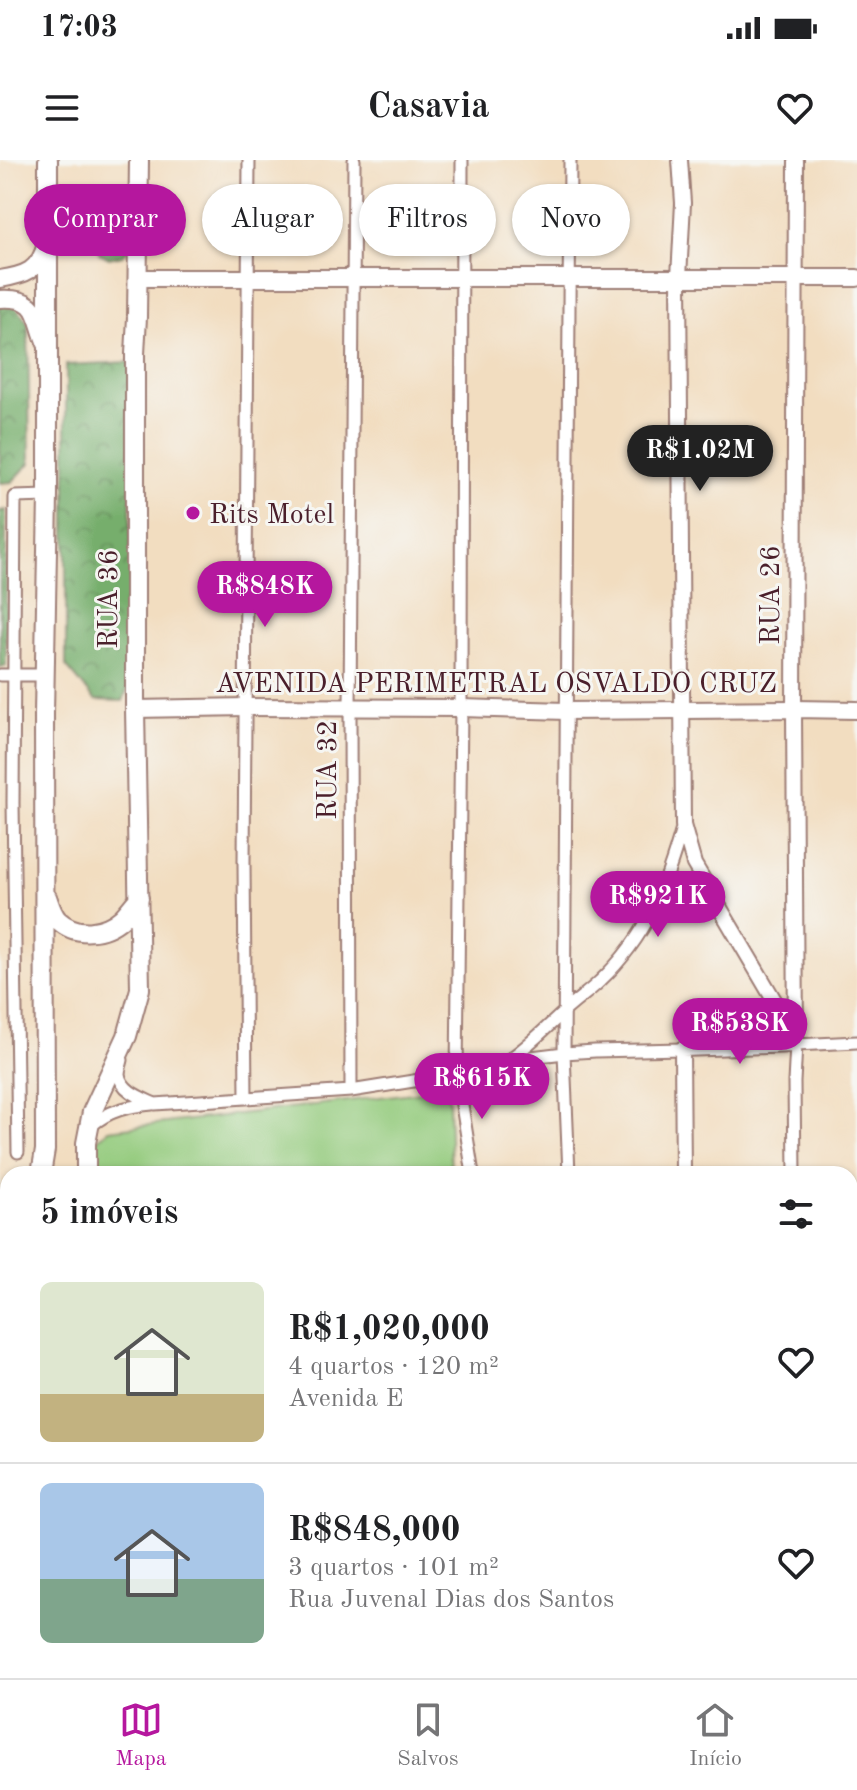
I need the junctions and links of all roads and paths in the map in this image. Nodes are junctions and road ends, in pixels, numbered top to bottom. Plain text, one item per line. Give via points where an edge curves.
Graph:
1 (48, 160) edge
2 (139, 160) edge
3 (249, 160) edge
4 (354, 160) edge
5 (462, 160) edge
6 (570, 160) edge
7 (680, 160) edge
8 (687, 160) edge
9 (796, 160) edge
10 (682, 179) junction
11 (48, 184) edge
12 (43, 256) edge
13 (48, 256) edge
14 (679, 277) junction
15 (138, 278) junction
16 (352, 278) junction
17 (461, 278) junction
18 (569, 278) junction
19 (797, 278) junction
20 (857, 278) edge
21 (0, 279) edge
22 (249, 279) junction
23 (0, 299) edge
24 (47, 347) junction
25 (48, 496) junction
26 (0, 675) edge
27 (14, 675) junction
28 (44, 675) junction
29 (247, 707) junction
30 (461, 708) junction
31 (135, 709) junction
32 (350, 709) junction
33 (794, 709) junction
34 (683, 710) junction
35 (857, 710) edge
36 (566, 711) junction
37 (683, 825) junction
38 (14, 828) junction
39 (0, 838) edge
40 (0, 865) edge
41 (14, 873) junction
42 (44, 891) junction
43 (139, 898) junction
44 (565, 1010) junction
45 (127, 1036) junction
46 (796, 1041) junction
47 (857, 1042) edge
48 (682, 1049) junction
49 (564, 1053) junction
50 (507, 1060) junction
51 (457, 1074) junction
52 (351, 1091) junction
53 (246, 1098) junction
54 (155, 1104) junction
55 (88, 1129) junction
56 (45, 1150) junction
57 (18, 1152) dead end
58 (42, 1166) edge
59 (48, 1166) edge
60 (86, 1166) edge
61 (472, 1166) edge
62 (569, 1166) edge
63 (683, 1166) edge
64 (795, 1166) edge

1 - 11 highway
2 - 15 highway, RUA 36
3 - 22 street
4 - 16 street, RUA 32
5 - 17 street
6 - 18 street
7 - 10 street
8 - 10 street
9 - 19 street, RUA 26
10 - 14 street
12 - 21 main road via 21,276
13 - 24 highway
14 - 18 main road
14 - 19 main road
14 - 34 street
15 - 22 main road
15 - 31 highway, RUA 36
16 - 17 main road
16 - 22 main road
16 - 32 street, RUA 32
17 - 18 main road
17 - 30 street
18 - 36 street
19 - 20 main road
19 - 33 street, RUA 26
22 - 29 street
23 - 24 main road via 31,305
24 - 25 highway
25 - 27 street via 15,497
25 - 28 highway
26 - 27 street
27 - 28 street
27 - 38 street
28 - 42 highway
29 - 31 main road, AVENIDA PERIMETRAL OSVALDO CRUZ
29 - 32 main road, AVENIDA PERIMETRAL OSVALDO CRUZ
29 - 53 street
30 - 32 main road, AVENIDA PERIMETRAL OSVALDO CRUZ
30 - 36 main road, AVENIDA PERIMETRAL OSVALDO CRUZ
30 - 51 street
31 - 43 highway, RUA 36
32 - 52 street, RUA 32
33 - 34 main road, AVENIDA PERIMETRAL OSVALDO CRUZ
33 - 35 main road, AVENIDA PERIMETRAL OSVALDO CRUZ
33 - 46 street, RUA 26
34 - 36 main road, AVENIDA PERIMETRAL OSVALDO CRUZ
34 - 37 street
36 - 44 street
37 - 44 street via 658,902 641,932 600,981
37 - 46 street via 694,864
38 - 39 street
38 - 41 street
40 - 41 street
41 - 57 street
42 - 43 highway via 59,920 90,933 120,920
42 - 56 highway
43 - 45 highway, RUA 36 via 140,989
44 - 49 street
44 - 50 street
45 - 54 street via 119,1074 126,1088
45 - 55 highway, RUA 36
46 - 47 street
46 - 48 street
46 - 64 street, RUA 26
48 - 49 street
48 - 63 street
49 - 50 street
49 - 62 street
50 - 51 street
51 - 52 street
51 - 61 street
52 - 53 street
53 - 54 street
54 - 55 street via 115,1110
55 - 60 highway, RUA 36
56 - 58 highway
56 - 59 highway

